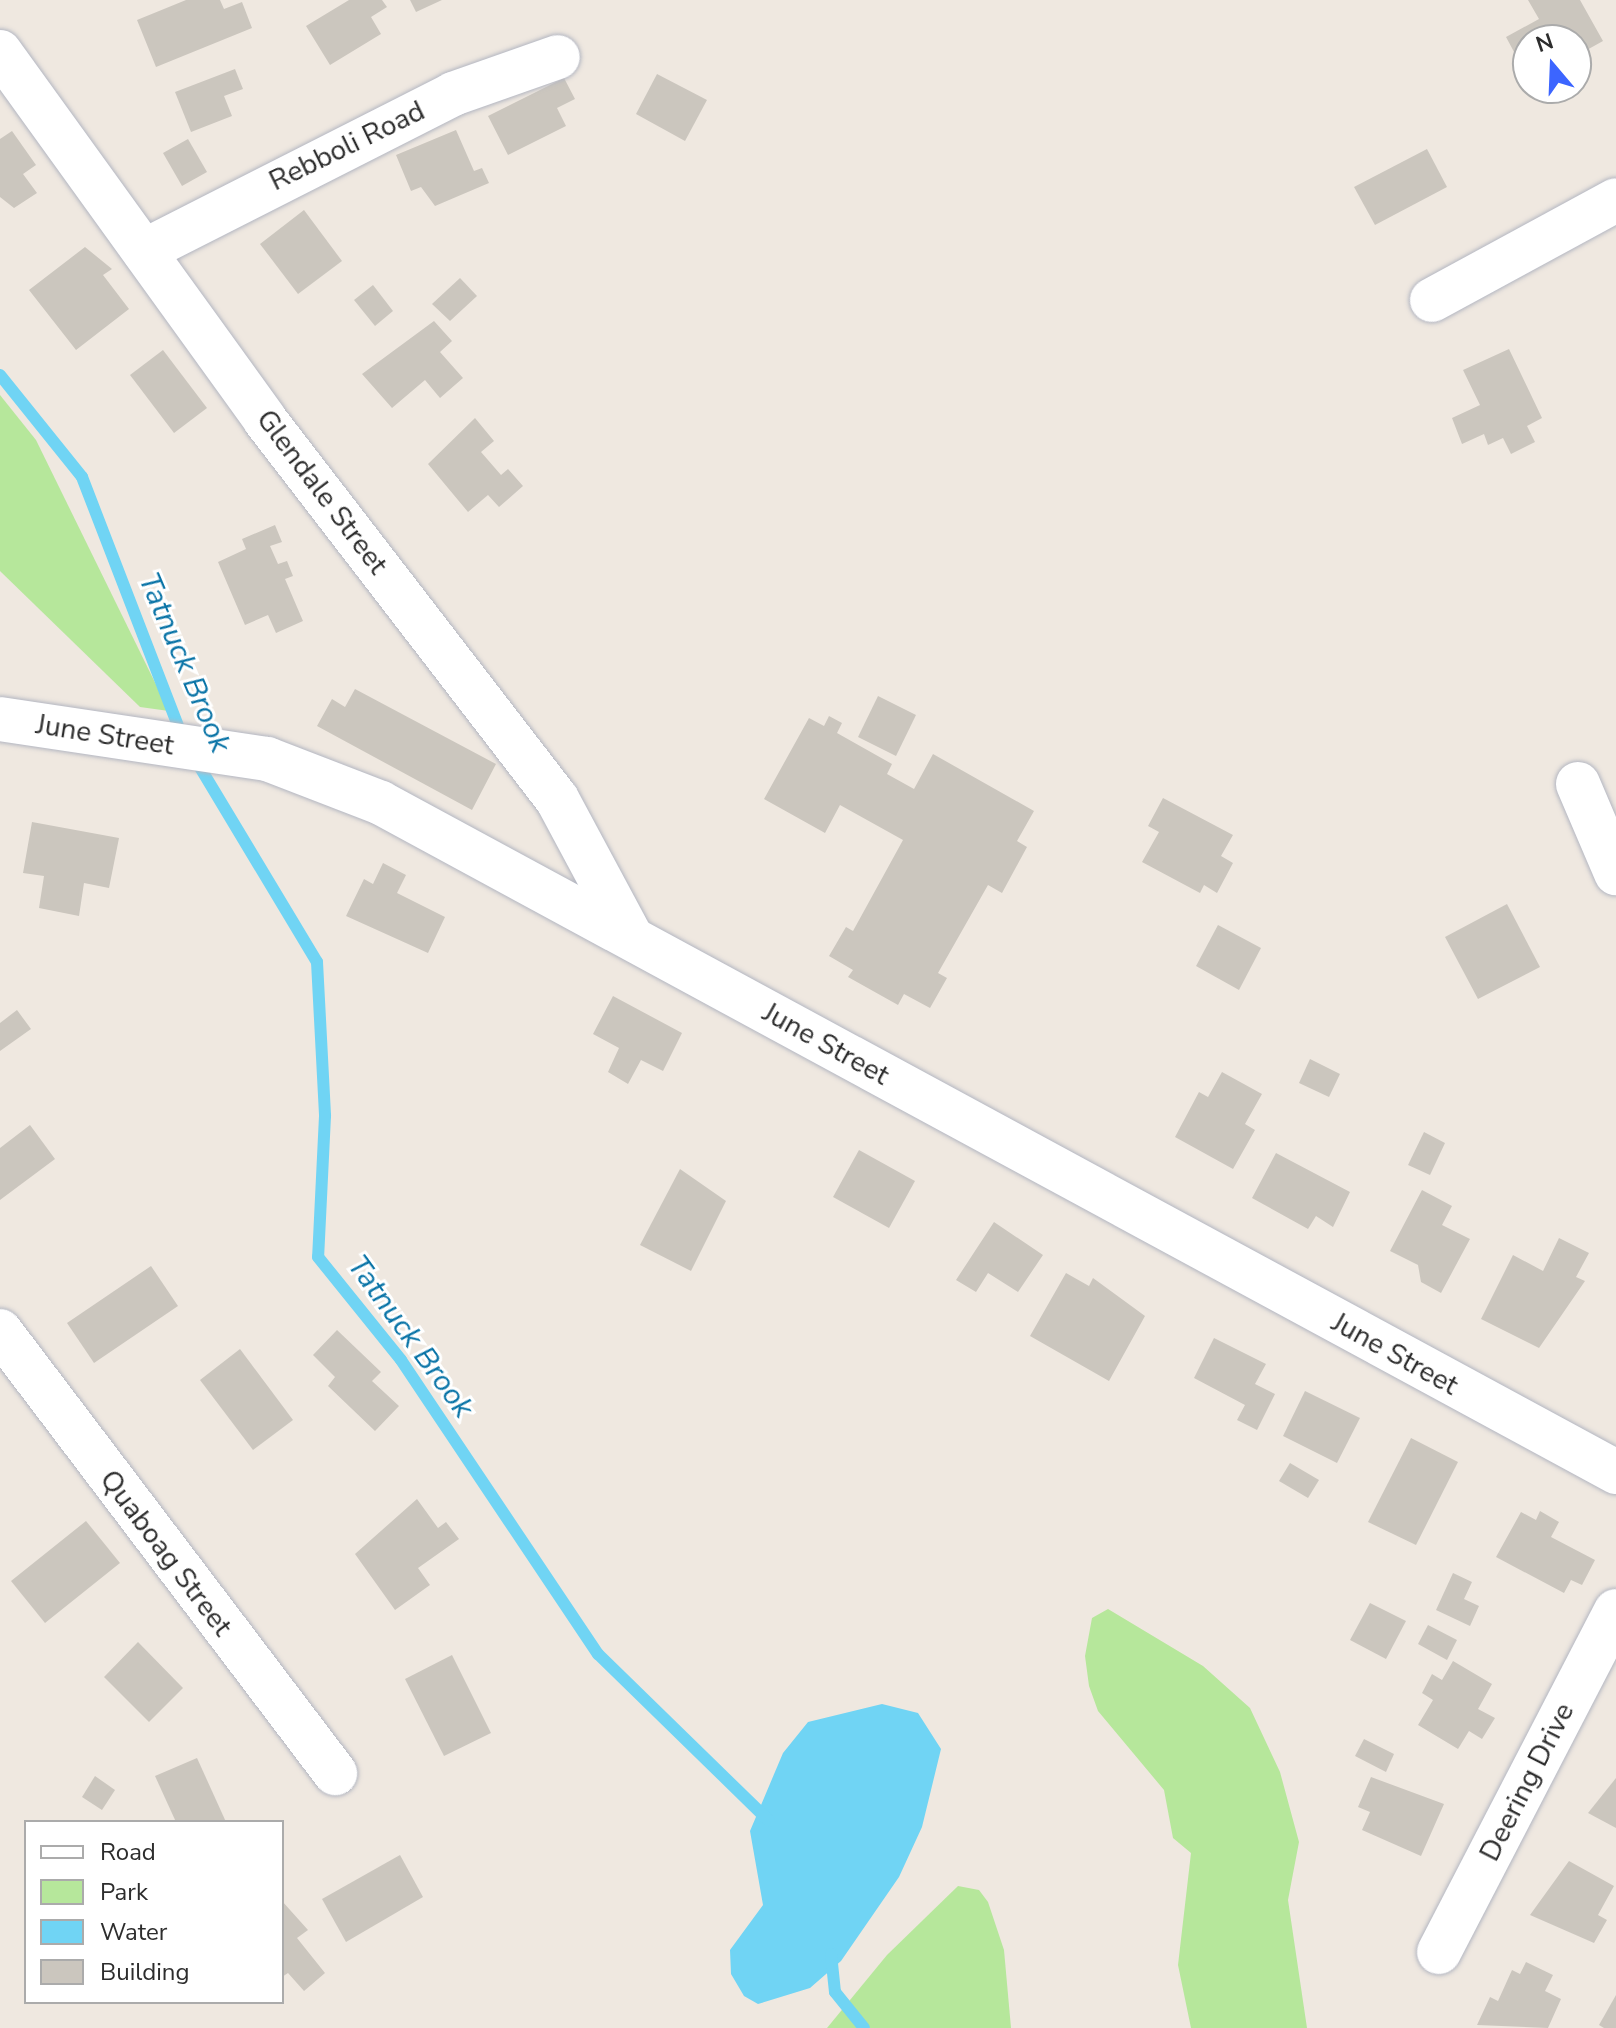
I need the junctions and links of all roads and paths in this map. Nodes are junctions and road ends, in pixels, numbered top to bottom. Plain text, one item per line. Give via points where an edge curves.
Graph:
1 (0, 52) edge
2 (558, 57) dead end
3 (1616, 200) edge
4 (144, 251) junction
5 (1432, 300) dead end
6 (0, 719) edge
7 (1578, 784) dead end
8 (1616, 873) edge
9 (632, 939) junction
10 (0, 1331) edge
11 (1616, 1472) edge
12 (1616, 1611) edge
13 (335, 1773) dead end
14 (1439, 1952) dead end

1 - 4 street, Glendale Street
2 - 4 street, Rebboli Road via 453,94
3 - 5 street
4 - 9 street, Glendale Street via 557,799
6 - 9 street, June Street via 267,759 381,803
7 - 8 street
9 - 11 street, June Street
10 - 13 street, Quaboag Street
12 - 14 street, Deering Drive

